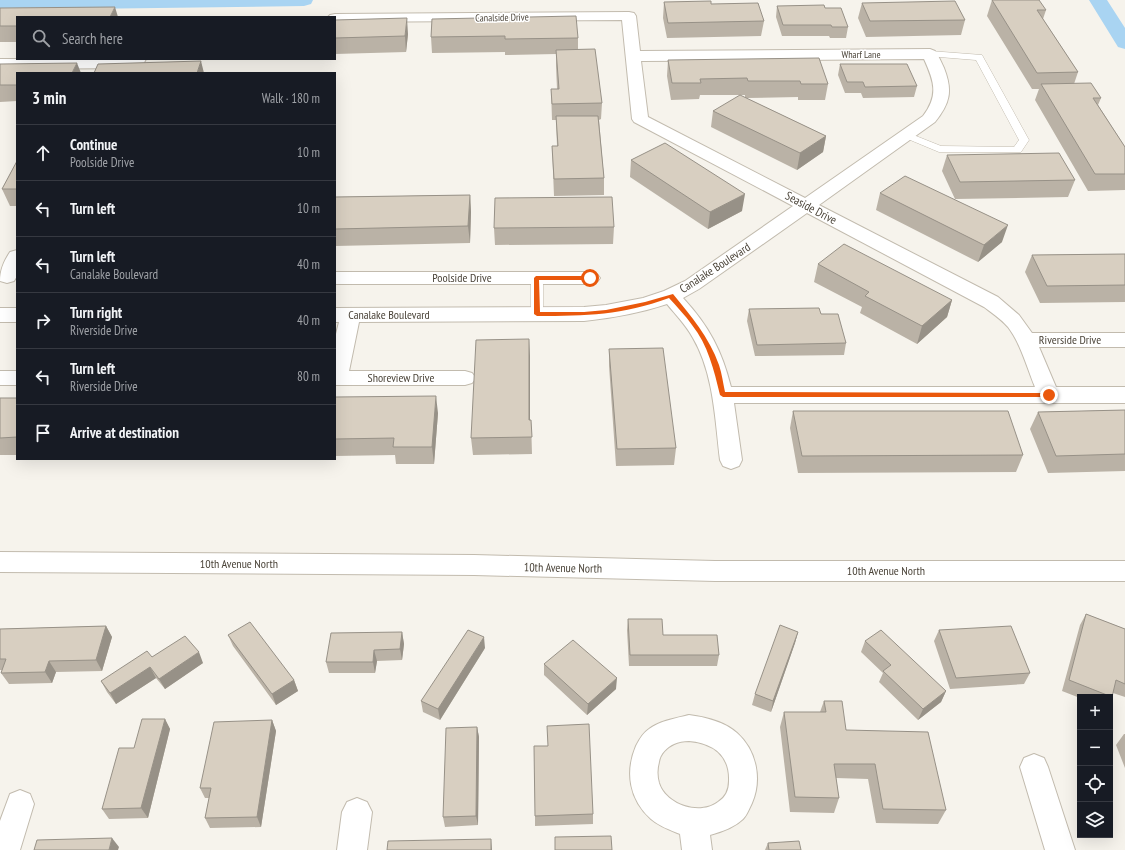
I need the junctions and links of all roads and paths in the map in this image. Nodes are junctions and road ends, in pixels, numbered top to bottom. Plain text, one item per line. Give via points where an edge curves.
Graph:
1 (336, 18) edge
2 (930, 54) junction
3 (634, 56) junction
4 (138, 61) edge
5 (0, 64) edge
6 (906, 135) junction
7 (806, 206) junction
8 (16, 258) edge
9 (8, 277) edge
10 (336, 278) edge
11 (536, 278) junction
12 (590, 278) dead end
13 (671, 296) junction
14 (537, 314) junction
15 (0, 315) edge
16 (342, 315) edge
17 (16, 316) edge
18 (1026, 340) junction
19 (1125, 340) edge
20 (0, 378) edge
21 (16, 378) edge
22 (336, 378) edge
23 (465, 378) dead end
24 (723, 395) junction
25 (1049, 395) junction
26 (1125, 395) edge
27 (731, 460) dead end
28 (0, 562) edge
29 (1125, 571) edge
30 (1034, 767) dead end
31 (20, 804) dead end
32 (357, 812) dead end
33 (5, 850) edge
34 (352, 850) edge
35 (1060, 850) edge

1 - 3 street, Canalside Drive via 629,16
2 - 3 street, Wharf Lane
2 - 6 street via 941,80 940,104 929,119
2 - 6 lane via 980,57 1024,140 1017,150 938,149
3 - 7 street, Seaside Drive via 640,119
4 - 5 street
6 - 7 street, Canalake Boulevard
7 - 13 street, Canalake Boulevard via 692,285
7 - 18 street, Seaside Drive via 991,302 1018,326
8 - 9 street
10 - 11 street, Poolside Drive
11 - 12 street, Poolside Drive
11 - 14 lane
13 - 14 street, Canalake Boulevard via 606,312
13 - 24 street via 703,337 716,365
14 - 16 street, Canalake Boulevard
15 - 17 street
16 - 22 street, Shoreview Drive
18 - 19 street, Riverside Drive
18 - 25 street, Riverside Drive
20 - 21 street
22 - 23 street, Shoreview Drive
24 - 25 street
24 - 27 street
25 - 26 street
28 - 29 street, 10th Avenue North via 715,571
30 - 35 street
31 - 33 street
32 - 34 street

